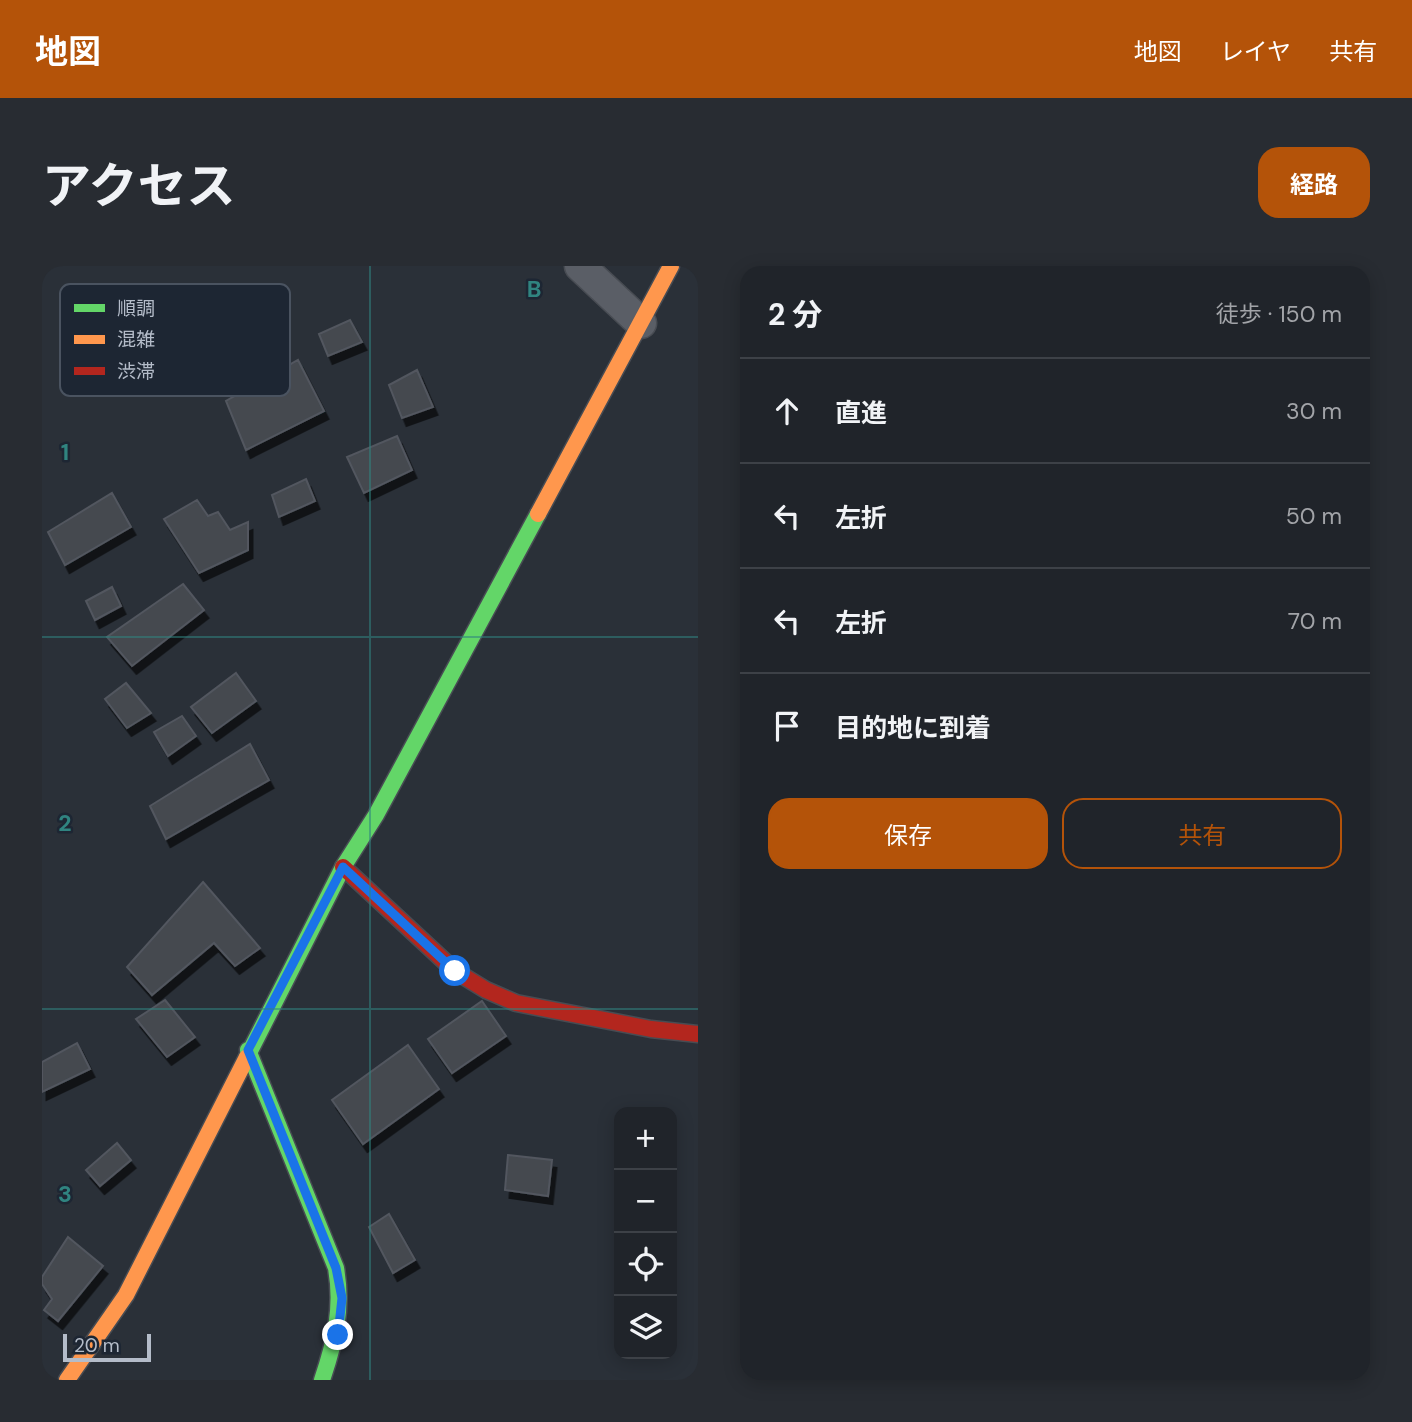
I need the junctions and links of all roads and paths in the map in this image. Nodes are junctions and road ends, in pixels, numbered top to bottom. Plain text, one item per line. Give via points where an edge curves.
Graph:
1 (580, 266) edge
2 (671, 266) edge
3 (641, 323) junction
4 (343, 867) junction
5 (698, 1034) edge
6 (248, 1050) junction
7 (67, 1380) edge
8 (322, 1380) edge

1 - 3 street
2 - 3 street
3 - 4 street via 376,815
4 - 5 street via 455,971 486,990 516,1003
4 - 6 street
6 - 7 street via 126,1295
6 - 8 street via 336,1268 342,1298 338,1335

